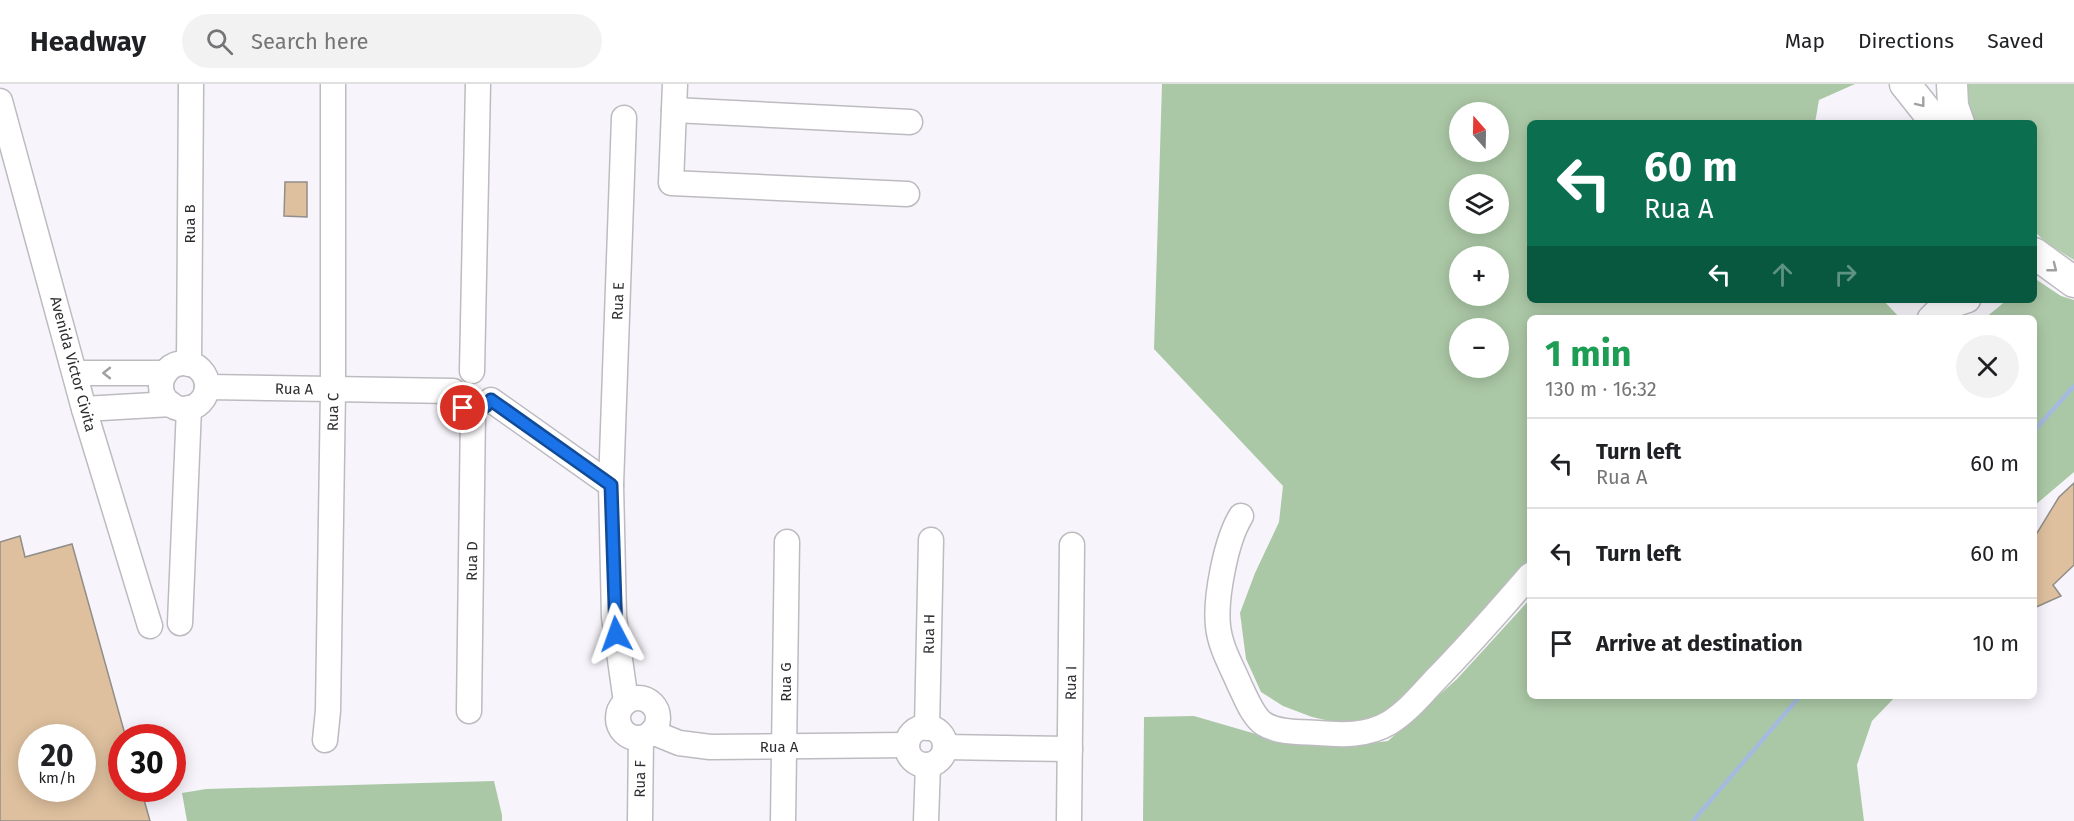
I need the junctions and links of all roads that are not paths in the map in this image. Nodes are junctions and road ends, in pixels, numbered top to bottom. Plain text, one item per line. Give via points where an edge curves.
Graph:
1 (191, 84) edge
2 (333, 84) edge
3 (478, 84) edge
4 (675, 84) edge
5 (1905, 84) edge
6 (1953, 84) edge
7 (0, 101) edge
8 (674, 110) junction
9 (624, 118) dead end
10 (1934, 120) edge
11 (1958, 120) edge
12 (910, 122) dead end
13 (907, 194) dead end
14 (2037, 255) edge
15 (2074, 282) edge
16 (1959, 303) edge
17 (1933, 315) edge
18 (189, 364) junction
19 (472, 371) junction
20 (76, 373) junction
21 (165, 373) junction
22 (207, 387) junction
23 (333, 390) junction
24 (453, 391) junction
25 (180, 406) junction
26 (482, 406) junction
27 (84, 409) junction
28 (611, 485) junction
29 (1241, 516) dead end
30 (931, 540) dead end
31 (787, 542) dead end
32 (1072, 545) dead end
33 (1527, 578) edge
34 (180, 624) dead end
35 (150, 626) dead end
36 (469, 711) dead end
37 (927, 728) junction
38 (646, 735) junction
39 (325, 740) dead end
40 (907, 745) junction
41 (945, 747) junction
42 (785, 748) junction
43 (1070, 749) junction
44 (928, 765) junction
45 (640, 821) edge
46 (783, 821) edge
47 (926, 821) edge
48 (1069, 821) edge

1 - 18 street, Rua B
2 - 23 street, Rua C
3 - 19 street
4 - 8 street
5 -> 10 main road
6 - 11 main road
7 - 20 street, Avenida Victor Civita
8 - 12 street
8 - 13 street via 671,183
9 - 28 street, Rua E
14 -> 15 main road
16 - 17 street
18 - 21 street via 176,364
18 - 22 street via 204,375
19 - 24 street via 461,375
19 - 26 street via 484,374 493,389
21 -> 20 street
20 - 27 street, Avenida Victor Civita
21 - 25 street via 161,385 164,397
22 - 23 street, Rua A
22 - 25 street via 200,402
23 - 24 street, Rua A
23 - 39 street, Rua C
24 - 26 street via 458,405
25 - 27 street
25 - 34 street
26 - 28 street
26 - 36 street, Rua D
27 - 35 street, Avenida Victor Civita
28 - 38 street, Rua A via 614,617 626,702 618,713 620,726 628,735
29 - 33 street via 1233,529 1226,557 1218,626 1230,664 1256,715 1264,724 1280,729 1341,735 1388,724 1456,659
30 - 37 street, Rua H
31 - 42 street, Rua G
32 - 43 street, Rua I
37 - 40 street via 912,734
37 - 41 street via 942,736
38 - 42 street, Rua A via 710,747
38 - 45 street, Rua F
40 - 42 street, Rua A
40 - 44 street via 913,760
41 - 43 street
41 - 44 street via 938,761
42 - 46 street, Rua G
43 - 48 street, Rua I
44 - 47 street

